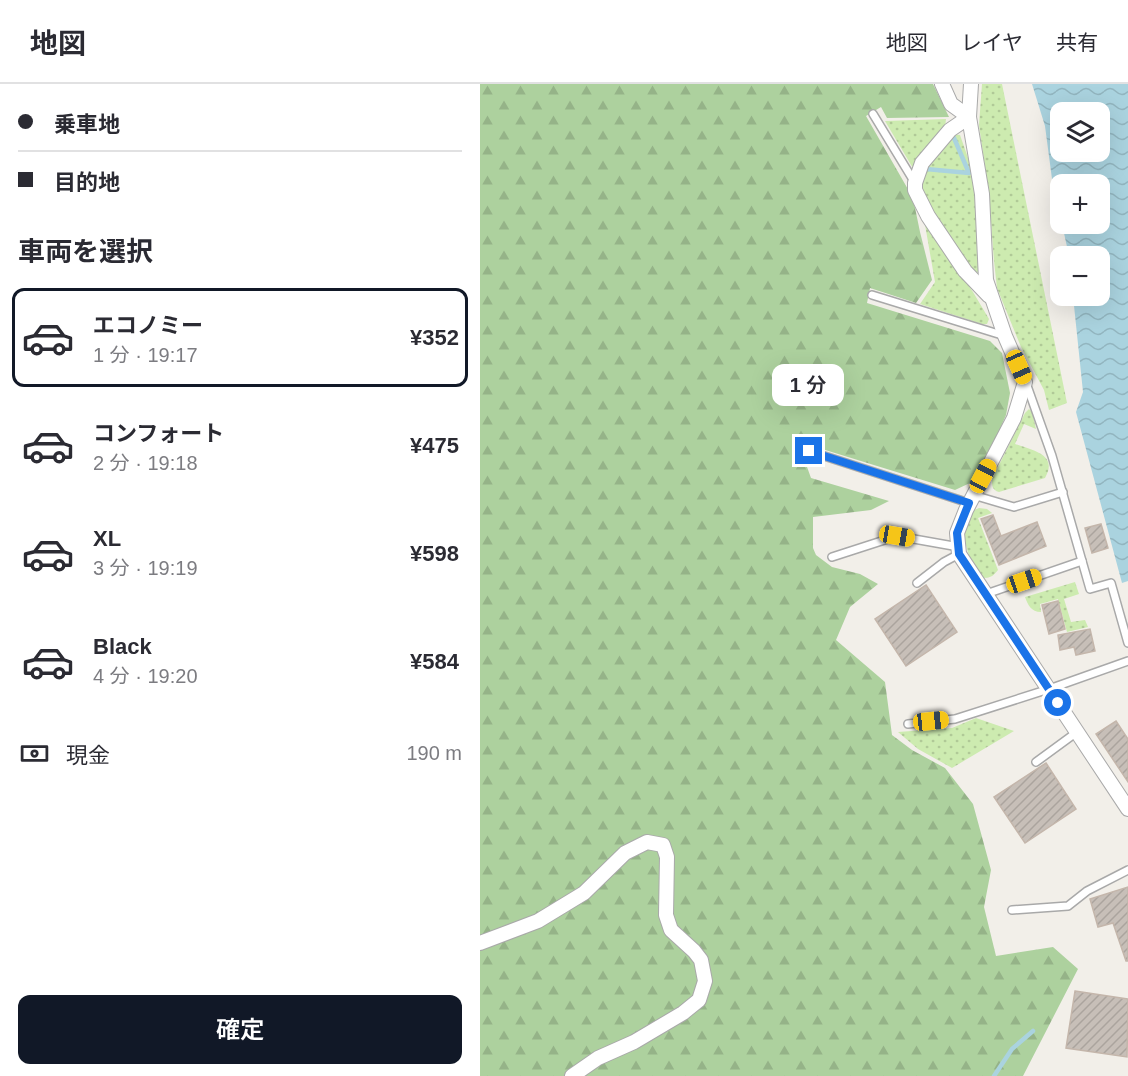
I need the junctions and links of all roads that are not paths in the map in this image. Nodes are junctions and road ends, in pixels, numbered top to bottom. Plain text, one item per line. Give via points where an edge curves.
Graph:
1 (942, 84) edge
2 (972, 84) edge
3 (873, 114) dead end
4 (969, 117) junction
5 (915, 183) junction
6 (872, 295) dead end
7 (993, 299) junction
8 (1005, 336) junction
9 (1025, 382) junction
10 (809, 451) dead end
11 (1063, 492) junction
12 (971, 499) junction
13 (959, 550) junction
14 (832, 557) dead end
15 (1082, 561) junction
16 (917, 583) dead end
17 (986, 594) junction
18 (1128, 644) edge
19 (1128, 661) edge
20 (1049, 689) junction
21 (908, 724) dead end
22 (1077, 732) junction
23 (1036, 762) dead end
24 (1128, 809) edge
25 (1128, 870) edge
26 (1012, 910) dead end
27 (480, 944) edge
28 (572, 1076) edge

1 - 4 street via 951,104
2 - 4 street
3 - 5 lane
4 - 5 street via 950,130 922,163
4 - 7 street via 982,194 986,280
5 - 7 street via 928,216 964,271
6 - 8 lane
7 - 8 street
8 - 9 street
9 - 11 lane
9 - 12 street via 1014,418
10 - 12 lane
11 - 12 lane via 1014,507
11 - 15 lane
12 - 13 street via 957,533
13 - 14 lane via 897,536
13 - 16 lane
13 - 17 street
15 - 17 lane
15 - 18 lane via 1090,589 1111,583
17 - 20 street
19 - 20 lane
20 - 21 lane via 955,719
20 - 22 street
22 - 23 lane
22 - 24 street
25 - 26 lane via 1087,891 1068,906
27 - 28 street via 538,921 585,893 625,853 647,842 663,845 667,857 666,915 671,930 701,960 705,981 699,1000

